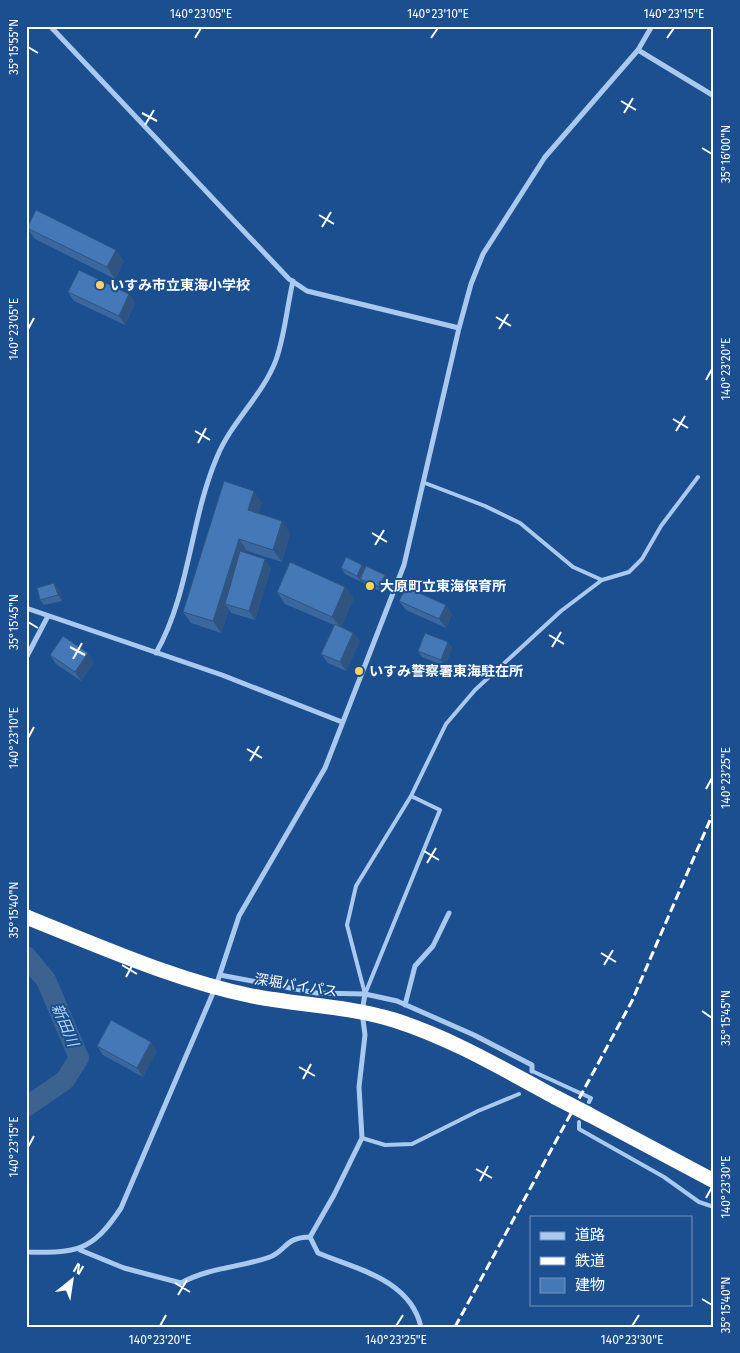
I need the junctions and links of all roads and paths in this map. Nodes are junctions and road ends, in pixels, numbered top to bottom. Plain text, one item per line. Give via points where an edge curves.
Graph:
1 (50, 26) edge
2 (652, 26) edge
3 (638, 50) junction
4 (714, 96) edge
5 (292, 281) junction
6 (460, 328) junction
7 (698, 477) dead end
8 (425, 483) junction
9 (602, 580) junction
10 (26, 608) edge
11 (48, 616) junction
12 (156, 653) junction
13 (26, 658) edge
14 (342, 722) junction
15 (412, 796) junction
16 (449, 913) dead end
17 (26, 917) edge
18 (218, 981) junction
19 (365, 994) junction
20 (406, 1005) junction
21 (362, 1012) junction
22 (532, 1071) joint
23 (519, 1094) dead end
24 (585, 1113) junction
25 (362, 1138) junction
26 (714, 1181) edge
27 (714, 1207) edge
28 (310, 1237) junction
29 (80, 1250) junction
30 (26, 1252) edge
31 (421, 1327) edge

1 - 5 street
2 - 3 street
3 - 4 street
3 - 6 street via 545,157 521,194 483,254 471,284
5 - 6 street via 307,291
5 - 12 street via 276,360 217,456 207,483 179,596 166,635
6 - 8 street
7 - 9 lane via 661,526 642,559 629,572
8 - 9 lane via 520,522 573,567
8 - 14 street via 404,565
9 - 15 lane via 549,621 475,690 446,724
10 - 11 street
11 - 12 street
11 - 13 street
12 - 14 street
14 - 18 street via 317,783 239,916
15 - 19 lane via 356,886 347,925
15 - 19 lane via 440,810
16 - 20 street via 433,946 415,966
17 - 18 highway, 深堀バイパス via 164,971
18 - 19 street via 317,993
18 - 21 highway, 深堀バイパス via 252,996
18 - 29 street via 121,1208 110,1225
19 - 20 street
19 - 21 street
20 - 22 street via 474,1035 532,1066
21 - 24 highway, 深堀バイパス, bridge via 433,1034
21 - 25 street via 365,1035 360,1087
22 - 24 lane via 591,1098
23 - 25 lane via 478,1110 412,1144 385,1145
24 - 26 highway
24 - 27 lane via 580,1129 664,1177 699,1202
25 - 28 street
28 - 29 street via 288,1241 271,1256 198,1274 181,1283 124,1268
28 - 31 street via 318,1253 372,1272 395,1288 414,1310
29 - 30 street

